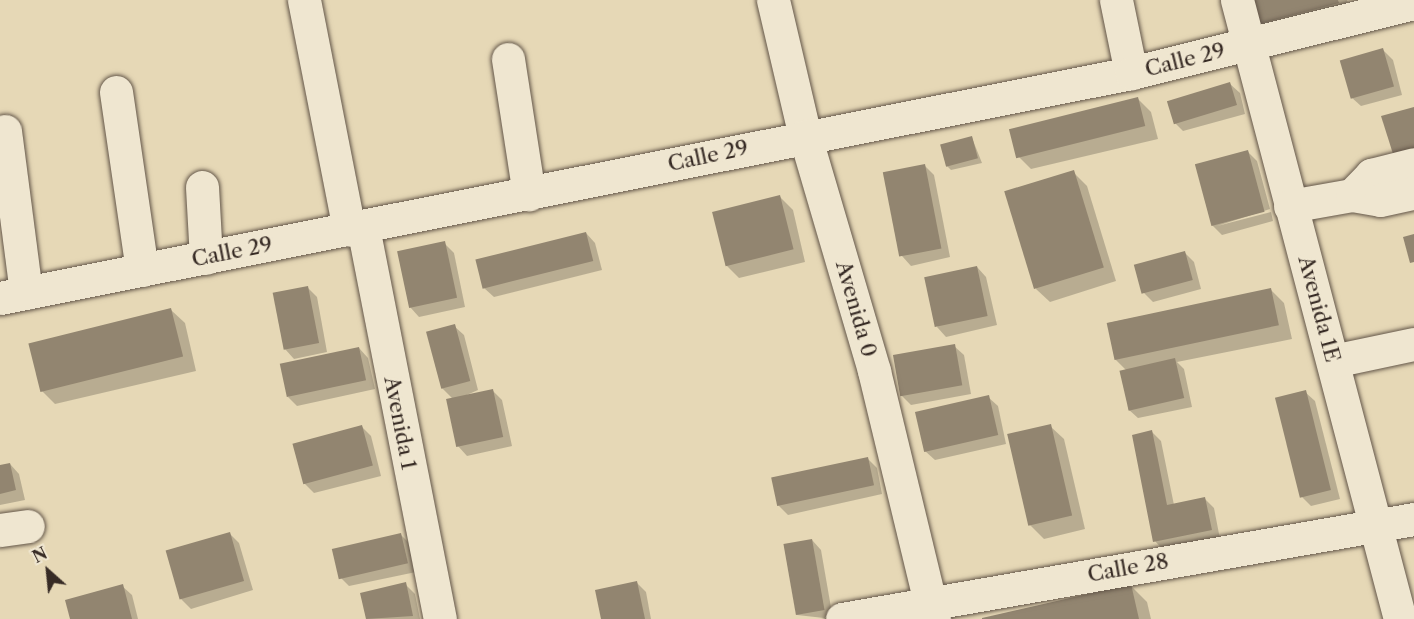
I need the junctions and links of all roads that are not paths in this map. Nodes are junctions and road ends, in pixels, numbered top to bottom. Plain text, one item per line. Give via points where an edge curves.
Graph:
1 (304, 0) edge
2 (773, 0) edge
3 (1116, 0) edge
4 (1237, 0) edge
5 (1414, 3) edge
6 (1247, 45) junction
7 (508, 59) dead end
8 (1131, 74) junction
9 (116, 92) dead end
10 (5, 131) dead end
11 (805, 136) junction
12 (1414, 164) edge
13 (202, 187) dead end
14 (1414, 193) edge
15 (529, 194) junction
16 (1352, 195) junction
17 (1290, 206) junction
18 (356, 228) junction
19 (206, 258) junction
20 (142, 270) junction
21 (13, 296) edge
22 (1414, 344) edge
23 (1333, 361) junction
24 (1414, 519) edge
25 (1377, 526) junction
26 (932, 610) edge
27 (440, 619) edge
28 (842, 619) edge
29 (1400, 619) edge

1 - 18 street, Avenida 1
2 - 11 street, Avenida 0
3 - 8 street
4 - 6 street, Avenida 1E
5 - 6 street, Calle 29
6 - 8 street, Calle 29
6 - 17 street, Avenida 1E
7 - 15 street
8 - 11 street, Calle 29
9 - 20 street
10 - 21 street
11 - 15 street, Calle 29
11 - 26 street, Avenida 0 via 874,371
12 - 16 street via 1371,175
13 - 19 street
14 - 16 street via 1380,200
15 - 18 street, Calle 29
16 - 17 street
17 - 23 street, Avenida 1E
18 - 19 street, Calle 29
18 - 27 street, Avenida 1
19 - 20 street, Calle 29
20 - 21 street, Calle 29
22 - 23 street
23 - 25 street, Avenida 1E
24 - 25 street, Calle 28
25 - 26 street, Calle 28
25 - 29 street, Avenida 1E
26 - 28 street, Calle 28

